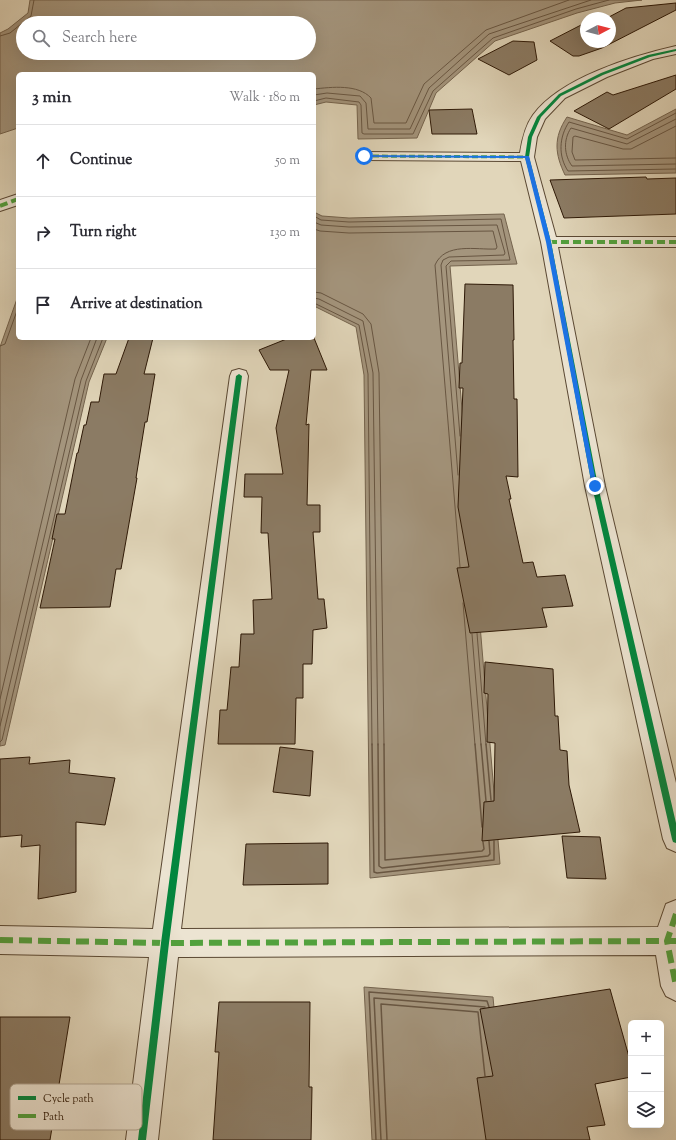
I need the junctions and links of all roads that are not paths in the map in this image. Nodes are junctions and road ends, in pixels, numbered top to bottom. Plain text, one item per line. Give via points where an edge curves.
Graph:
1 (676, 50) edge
2 (364, 156) dead end
3 (527, 157) junction
4 (16, 200) edge
5 (0, 206) edge
6 (549, 242) junction
7 (676, 242) edge
8 (239, 376) dead end
9 (676, 839) edge
10 (676, 914) edge
11 (0, 940) edge
12 (672, 941) edge
13 (165, 943) junction
14 (676, 986) edge
15 (142, 1140) edge

1 - 3 street via 649,56 602,74 560,95 539,117 530,138
2 - 3 street
3 - 6 street
4 - 5 street
6 - 7 street
6 - 9 street via 595,486
8 - 13 street
10 - 12 street
11 - 13 street
12 - 13 street
12 - 14 street
13 - 15 street

